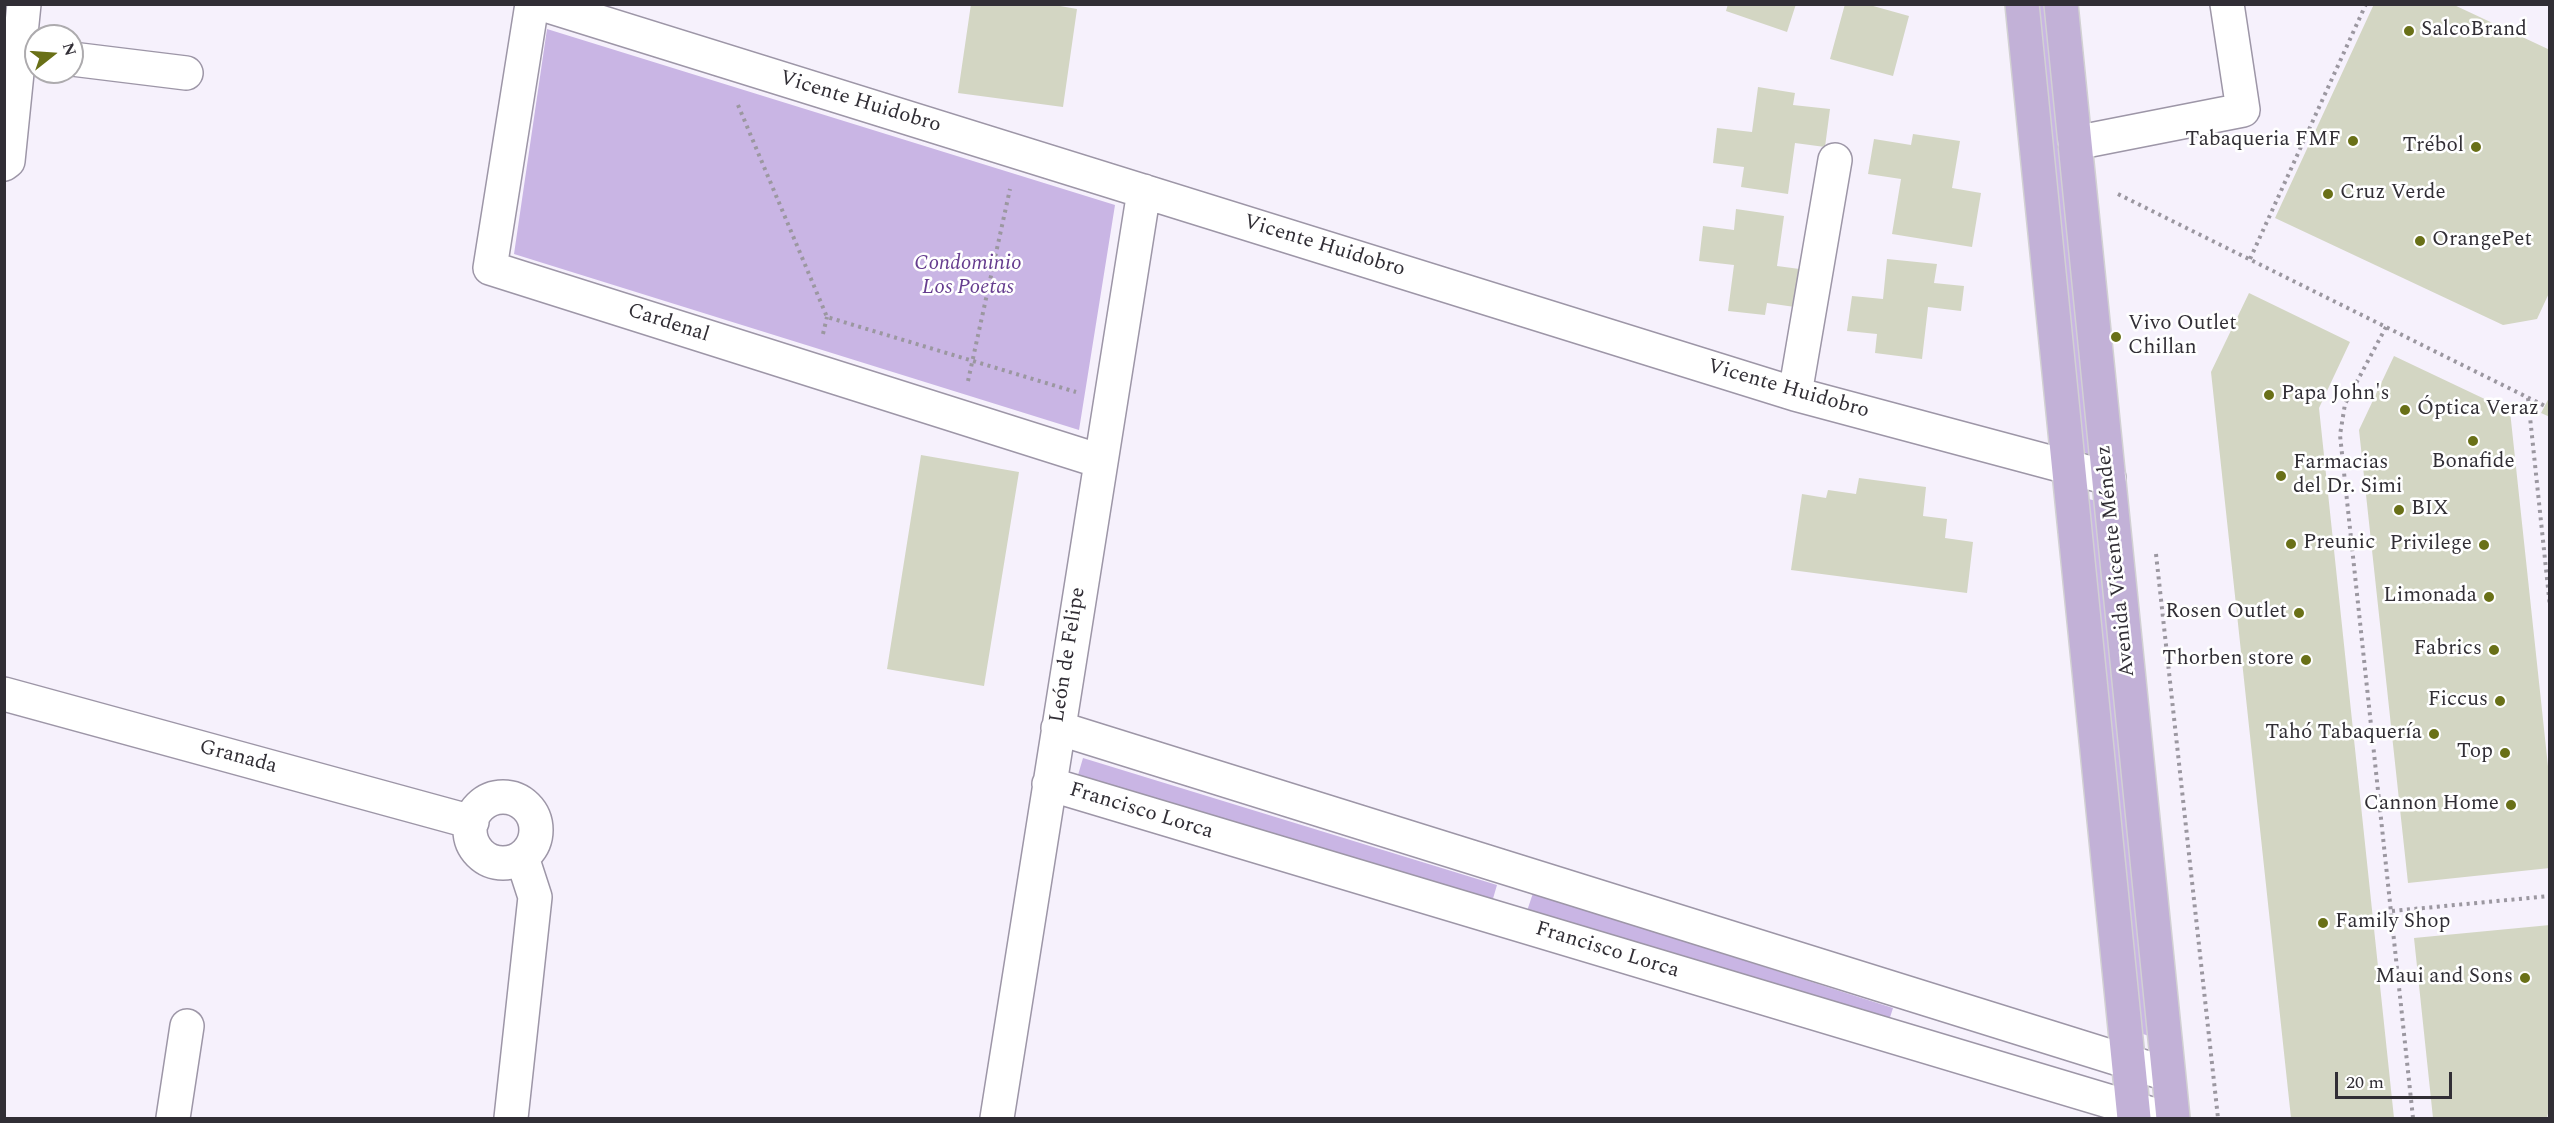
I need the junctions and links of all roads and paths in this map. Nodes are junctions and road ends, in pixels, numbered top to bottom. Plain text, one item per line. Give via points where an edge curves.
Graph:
1 (24, 4) edge
2 (532, 4) edge
3 (542, 4) edge
4 (2022, 4) edge
5 (2061, 4) edge
6 (2227, 4) edge
7 (2366, 4) edge
8 (25, 24) edge
9 (84, 60) edge
10 (720, 60) junction
11 (24, 69) edge
12 (186, 73) dead end
13 (2110, 138) junction
14 (2075, 143) junction
15 (1018, 152) junction
16 (1835, 160) dead end
17 (6, 162) edge
18 (1144, 191) junction
19 (2117, 194) junction
20 (2118, 206) dead end
21 (2250, 259) junction
22 (2386, 327) junction
23 (973, 361) junction
24 (1795, 394) junction
25 (2528, 398) junction
26 (1110, 402) junction
27 (2545, 406) dead end
28 (960, 417) junction
29 (1100, 461) junction
30 (2069, 468) junction
31 (2109, 478) junction
32 (2156, 549) dead end
33 (2550, 608) edge
34 (4, 694) edge
35 (1058, 728) junction
36 (1049, 784) junction
37 (472, 822) junction
38 (522, 857) junction
39 (1519, 872) junction
40 (2550, 896) edge
41 (2392, 910) junction
42 (1502, 920) junction
43 (187, 1026) dead end
44 (2128, 1061) junction
45 (2168, 1074) junction
46 (2133, 1114) edge
47 (173, 1119) edge
48 (511, 1119) edge
49 (997, 1119) edge
50 (2165, 1119) edge
51 (2173, 1119) edge
52 (2218, 1119) edge
53 (2413, 1119) edge

1 - 8 street
2 - 28 street, Cardenal via 490,268
3 - 10 street, Vicente Huidobro
4 - 30 main road, Avenida Vicente Méndez
5 - 14 main road, Avenida Vicente Méndez
6 - 13 street via 2243,110
7 - 21 path
9 - 12 street
10 - 15 street, Vicente Huidobro
10 - 23 path via 827,317
11 - 17 street
13 - 14 street
13 - 19 path
14 - 31 main road, Avenida Vicente Méndez
15 - 18 street, Vicente Huidobro
15 - 23 path
16 - 24 street
18 - 24 street, Vicente Huidobro
18 - 26 street, León de Felipe
19 - 20 path
19 - 21 path
21 - 22 path
22 - 25 path
22 - 41 path via 2345,404 2340,435
23 - 26 path
23 - 28 path
24 - 30 street, Vicente Huidobro
25 - 27 path
25 - 33 path
26 - 29 street, León de Felipe
28 - 29 street, Cardenal
29 - 35 street, León de Felipe
30 - 31 street, Vicente Huidobro
30 - 44 main road, Avenida Vicente Méndez
31 - 45 main road, Avenida Vicente Méndez
32 - 52 path
34 - 37 street, Granada
35 - 36 street, León de Felipe
35 - 39 street
36 - 42 street, Francisco Lorca
36 - 49 street, León de Felipe
37 - 38 street via 472,842 485,857 504,863
37 - 38 street via 484,803 494,799 517,801 526,807 533,816 535,838
38 - 48 street via 536,897
39 - 42 street
39 - 44 street
40 - 41 path
41 - 53 path
42 - 46 street, Francisco Lorca
43 - 47 street
44 - 45 street
44 - 46 main road, Avenida Vicente Méndez
45 - 51 main road, Avenida Vicente Méndez
46 - 50 street, Francisco Lorca

